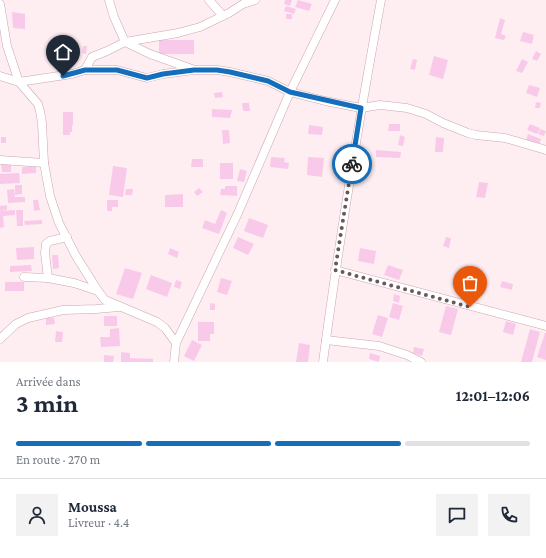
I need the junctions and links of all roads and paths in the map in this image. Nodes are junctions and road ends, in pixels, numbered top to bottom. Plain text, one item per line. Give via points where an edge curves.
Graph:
1 (109, 0) edge
2 (209, 0) edge
3 (255, 0) edge
4 (335, 0) edge
5 (381, 0) edge
6 (0, 4) edge
7 (223, 16) junction
8 (125, 42) junction
9 (85, 70) junction
10 (194, 70) junction
11 (0, 76) edge
12 (19, 82) junction
13 (290, 92) junction
14 (361, 108) junction
15 (546, 150) edge
16 (0, 160) edge
17 (44, 162) junction
18 (67, 237) junction
19 (335, 270) junction
20 (24, 277) dead end
21 (48, 278) junction
22 (98, 291) junction
23 (120, 307) junction
24 (546, 326) edge
25 (0, 339) edge
26 (326, 340) junction
27 (176, 343) junction
28 (174, 362) edge
29 (323, 362) edge
30 (422, 362) edge

1 - 8 street
2 - 7 street
3 - 7 street
4 - 13 street
5 - 14 street
6 - 12 street via 7,46
7 - 8 street via 178,33
8 - 9 street via 92,57
8 - 10 street
9 - 10 street via 117,70 147,78
9 - 12 street
10 - 13 street via 230,72 268,81
11 - 12 street
12 - 17 street via 38,104 42,123
13 - 14 street
13 - 27 street via 238,213
14 - 15 street via 380,105 407,108 468,133 505,138
14 - 19 street
16 - 17 street
17 - 18 street via 54,212
18 - 21 street via 46,244
18 - 22 street
19 - 24 street
19 - 26 street
20 - 21 street
21 - 22 street
22 - 23 street via 105,300
23 - 25 street via 63,310 28,318 16,324
23 - 27 street via 156,322 165,328
26 - 29 street
26 - 30 street via 379,346
27 - 28 street

